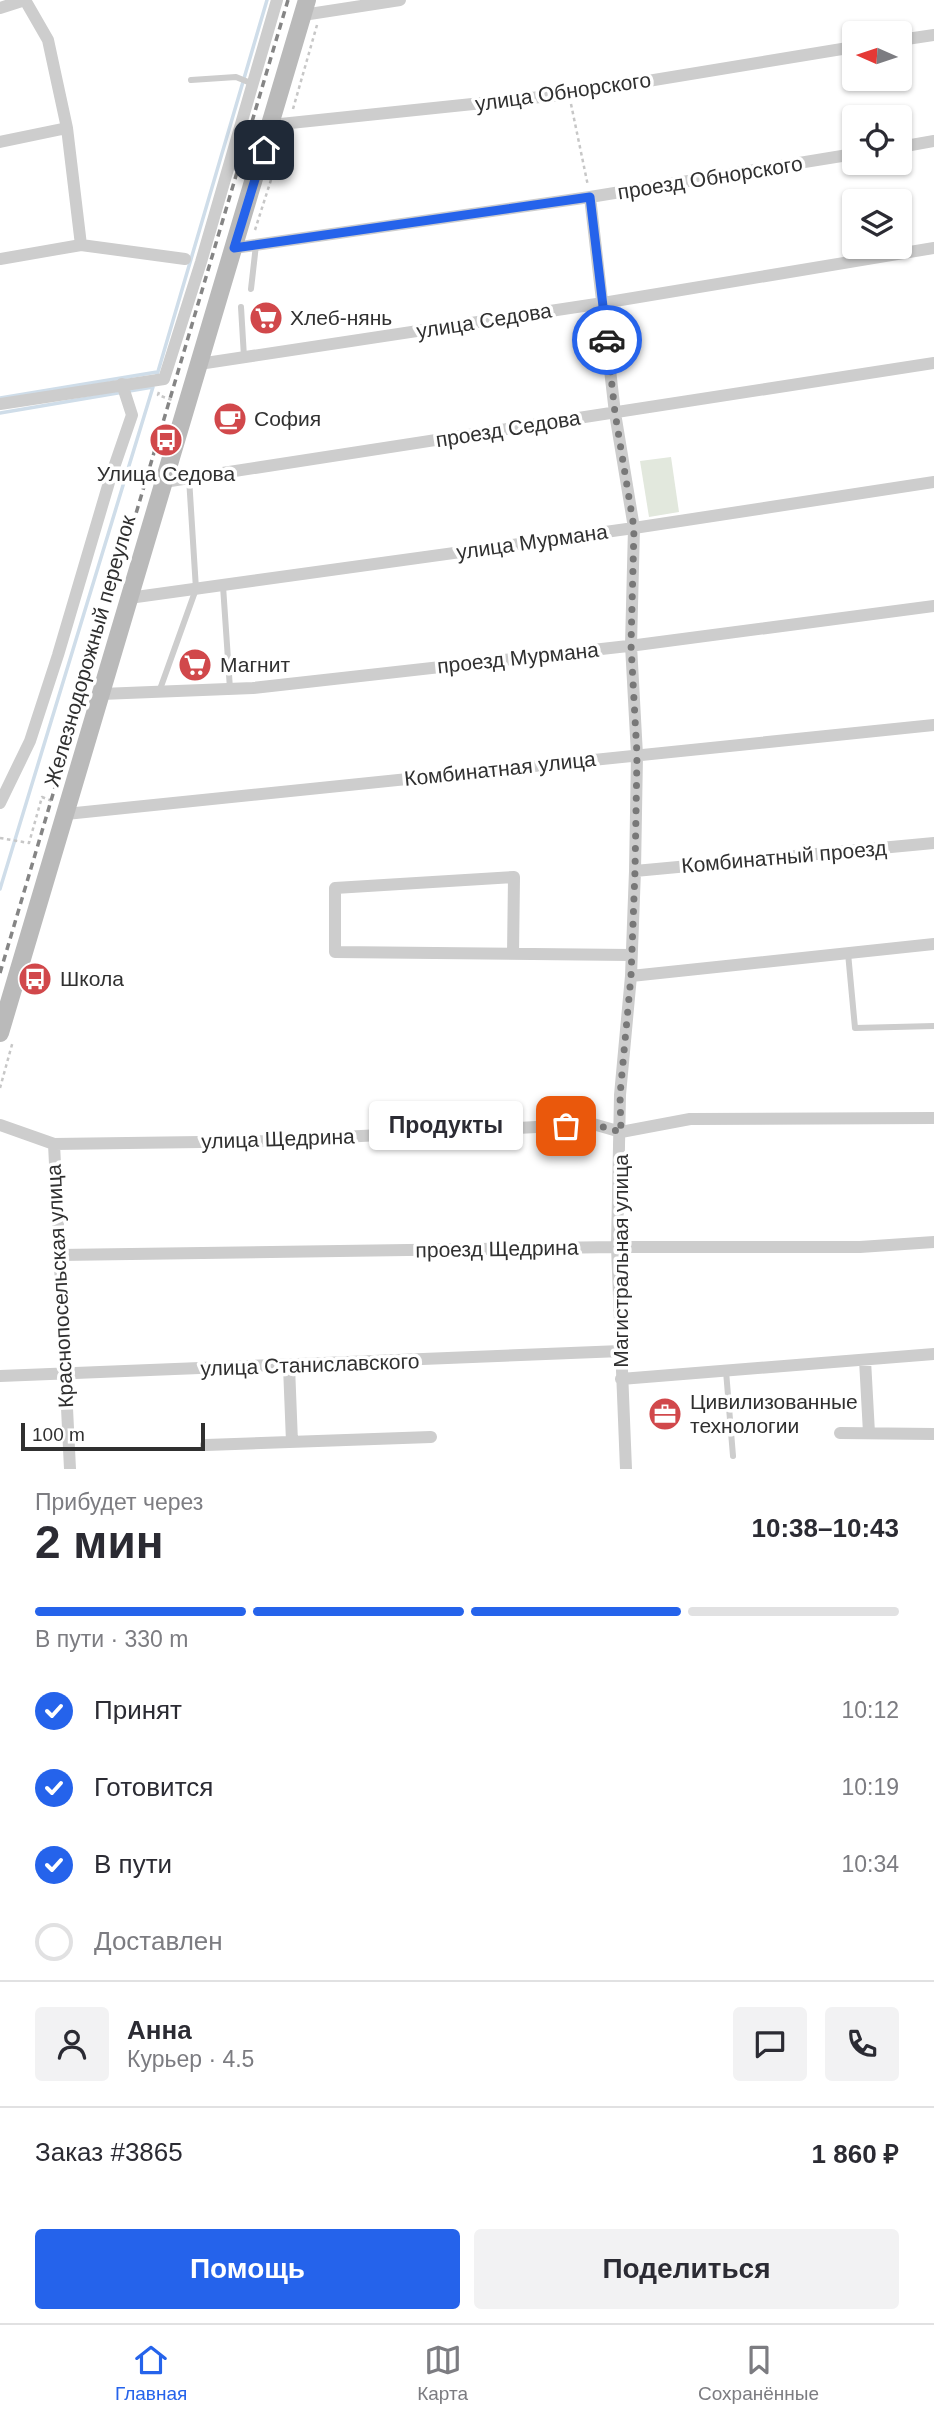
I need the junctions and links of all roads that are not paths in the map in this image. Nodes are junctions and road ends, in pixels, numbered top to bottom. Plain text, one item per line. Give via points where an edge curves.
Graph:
1 (25, 0) edge
2 (277, 0) edge
3 (400, 0) edge
4 (0, 8) edge
5 (305, 8) edge
6 (934, 34) edge
7 (912, 38) edge
8 (842, 49) edge
9 (191, 80) dead end
10 (253, 84) junction
11 (271, 125) junction
12 (67, 128) junction
13 (934, 141) edge
14 (0, 142) edge
15 (912, 145) edge
16 (842, 156) edge
17 (590, 197) junction
18 (81, 245) junction
19 (256, 245) junction
20 (234, 248) junction
21 (934, 248) edge
22 (0, 259) edge
23 (185, 259) dead end
24 (251, 289) dead end
25 (603, 303) junction
26 (241, 307) dead end
27 (244, 357) junction
28 (934, 363) edge
29 (200, 364) junction
30 (122, 384) junction
31 (0, 404) edge
32 (615, 413) junction
33 (189, 478) junction
34 (164, 482) junction
35 (934, 482) edge
36 (634, 528) junction
37 (223, 585) junction
38 (196, 589) junction
39 (129, 598) junction
40 (934, 606) edge
41 (631, 645) junction
42 (230, 689) junction
43 (159, 692) junction
44 (101, 694) junction
45 (934, 725) edge
46 (637, 755) junction
47 (0, 803) edge
48 (66, 814) junction
49 (934, 843) edge
50 (635, 871) junction
51 (934, 944) edge
52 (848, 953) junction
53 (513, 954) junction
54 (631, 955) junction
55 (631, 976) junction
56 (934, 1027) edge
57 (0, 1032) edge
58 (934, 1118) edge
59 (0, 1125) edge
60 (621, 1132) junction
61 (54, 1144) junction
62 (934, 1242) edge
63 (617, 1247) junction
64 (59, 1255) junction
65 (621, 1351) junction
66 (934, 1354) edge
67 (865, 1360) junction
68 (289, 1366) junction
69 (726, 1371) junction
70 (64, 1374) junction
71 (0, 1376) edge
72 (621, 1379) junction
73 (840, 1433) dead end
74 (869, 1433) junction
75 (934, 1434) edge
76 (431, 1437) dead end
77 (292, 1442) junction
78 (206, 1446) dead end
79 (733, 1457) dead end
80 (69, 1469) edge
81 (626, 1469) edge

1 - 4 street
1 - 12 street via 48,40
2 - 10 street
3 - 5 street
5 - 11 street, Железнодорожный переулок
6 - 7 street
8 - 11 street, улица Обнорского via 569,94
9 - 10 lane via 236,77
10 - 30 street via 164,379
11 - 20 street, Железнодорожный переулок
12 - 14 street
12 - 18 street
13 - 15 street
16 - 17 street, проезд Обнорского
17 - 19 street, проезд Обнорского
17 - 25 street, Магистральная улица
18 - 22 street
18 - 23 street
19 - 20 street, проезд Обнорского
19 - 24 lane
20 - 29 street, Железнодорожный переулок
21 - 25 street, улица Седова
25 - 27 street, улица Седова
25 - 32 street, Магистральная улица
26 - 27 lane
27 - 29 street, улица Седова
28 - 32 street, проезд Седова
29 - 34 street, Железнодорожный переулок
30 - 31 street
30 - 47 street, Железнодорожный переулок via 132,415 30,741
32 - 33 street, проезд Седова
32 - 36 street, Магистральная улица
33 - 34 street, проезд Седова
33 - 38 lane
34 - 39 street, Железнодорожный переулок
35 - 36 street, улица Мурмана
36 - 37 street, улица Мурмана
36 - 41 street, Магистральная улица
37 - 38 street, улица Мурмана
37 - 42 lane
38 - 39 street, улица Мурмана
38 - 43 lane
39 - 44 street, Железнодорожный переулок
40 - 41 street, проезд Мурмана
41 - 42 street, проезд Мурмана
41 - 46 street, Магистральная улица
42 - 43 street, проезд Мурмана
43 - 44 street, проезд Мурмана
44 - 48 street, Железнодорожный переулок
45 - 46 street, Комбинатная улица
46 - 48 street, Комбинатная улица
46 - 50 street, Магистральная улица
48 - 57 street, Железнодорожный переулок
49 - 50 street, Комбинатный проезд
50 - 54 street, Магистральная улица
51 - 52 street
52 - 55 street
52 - 56 lane via 855,1028
53 - 53 street via 514,877 335,888 335,952
53 - 54 street
54 - 55 street, Магистральная улица
55 - 60 street, Магистральная улица
58 - 60 street, улица Щедрина via 690,1119
59 - 61 street, улица Щедрина
60 - 61 street, улица Щедрина via 593,1124 265,1141
60 - 63 street, Магистральная улица
61 - 64 street, Краснопосельская улица
62 - 63 street, проезд Щедрина via 860,1247
63 - 64 street, проезд Щедрина
63 - 65 street, Магистральная улица
64 - 70 street, Краснопосельская улица
65 - 68 street, улица Станиславского
65 - 72 street, Магистральная улица
66 - 67 street
67 - 69 street
67 - 74 street
68 - 70 street, улица Станиславского
68 - 77 street
69 - 72 street
69 - 79 lane
70 - 71 street, улица Станиславского
70 - 80 street, Краснопосельская улица
72 - 81 street, Магистральная улица
73 - 74 street
74 - 75 street
76 - 77 street
77 - 78 street

